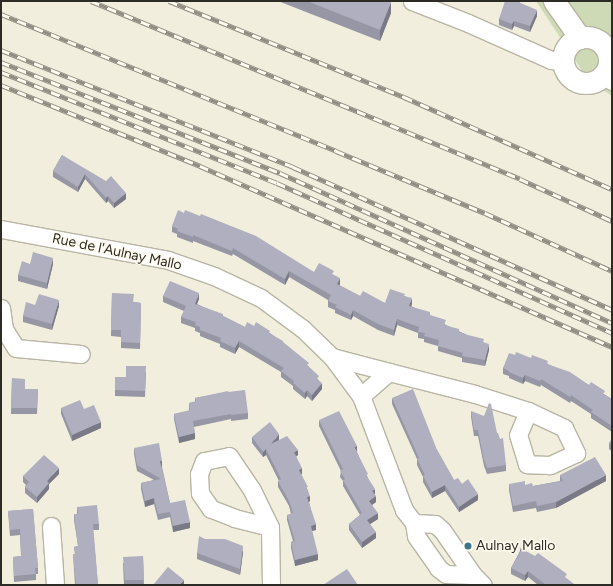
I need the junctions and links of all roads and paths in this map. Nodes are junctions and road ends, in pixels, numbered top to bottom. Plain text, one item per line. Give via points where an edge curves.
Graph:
1 (412, 1) edge
2 (554, 1) edge
3 (580, 38) junction
4 (563, 61) junction
5 (607, 78) edge
6 (1, 229) edge
7 (1, 308) edge
8 (81, 354) dead end
9 (332, 357) junction
10 (389, 372) junction
11 (362, 396) junction
12 (528, 411) dead end
13 (414, 523) junction
14 (51, 526) dead end
15 (270, 527) junction
16 (478, 580) edge
17 (56, 585) edge
18 (271, 585) edge

1 - 4 street via 551,60
2 - 3 street
3 - 4 street via 567,46
3 - 5 street via 594,38 604,47 608,60
4 - 5 street via 568,74 579,81
6 - 9 street, Rue de l'Aulnay Mallo via 168,260 214,276 261,298 303,329
7 - 8 street via 4,329 16,348
9 - 10 street
9 - 11 street, Rue de l'Aulnay Mallo
10 - 11 street
10 - 12 street via 475,394
11 - 13 street, Rue de l'Aulnay Mallo via 404,510
13 - 16 street, Rue de l'Aulnay Mallo via 435,524 442,530
13 - 16 street, Rue de l'Aulnay Mallo via 416,536 438,568 446,574
14 - 17 street
15 - 15 street via 252,490 229,456 204,461 199,474 200,492 211,509
15 - 18 street

